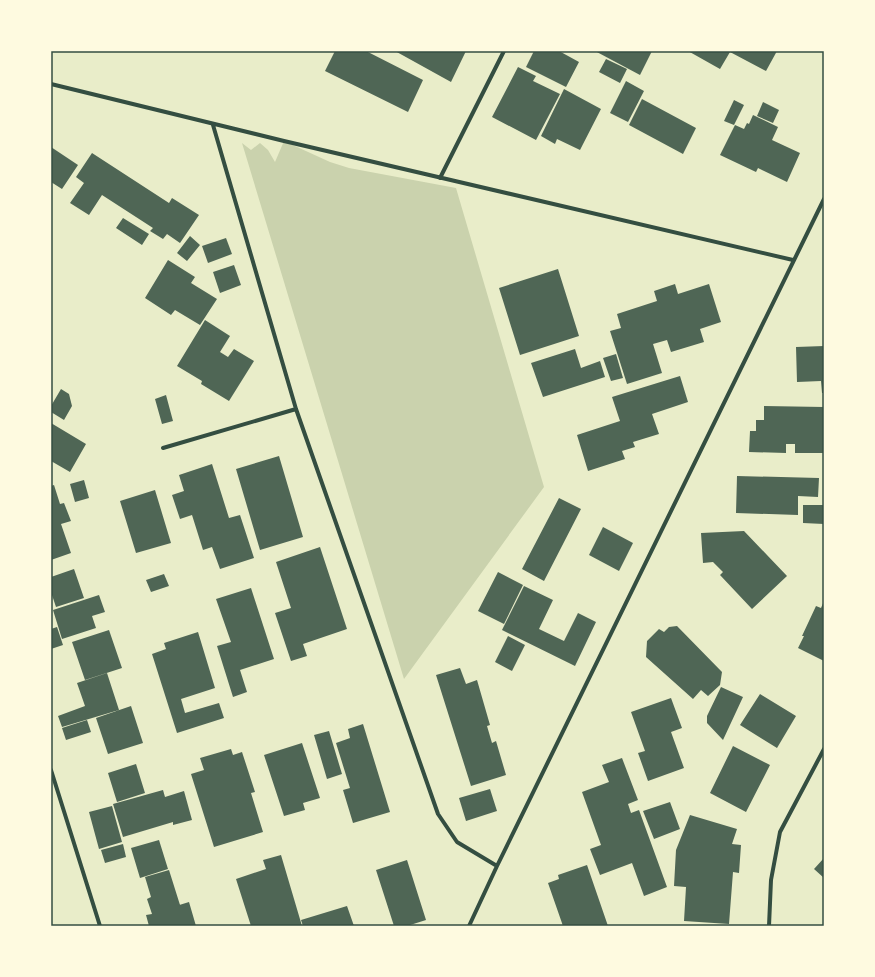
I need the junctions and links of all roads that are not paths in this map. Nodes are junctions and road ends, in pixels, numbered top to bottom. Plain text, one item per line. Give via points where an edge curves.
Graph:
1 (504, 51) edge
2 (51, 84) edge
3 (213, 125) junction
4 (440, 178) junction
5 (824, 199) edge
6 (793, 260) junction
7 (296, 409) junction
8 (163, 448) dead end
9 (824, 749) edge
10 (51, 770) edge
11 (497, 866) junction
12 (100, 926) edge
13 (469, 926) edge
14 (769, 926) edge

1 - 4 street
2 - 3 street
3 - 4 street
3 - 7 street
4 - 6 street
5 - 6 street
6 - 11 street
7 - 8 street
7 - 11 street via 438,814 457,842
9 - 14 street via 780,832 771,880
10 - 12 street
11 - 13 street

